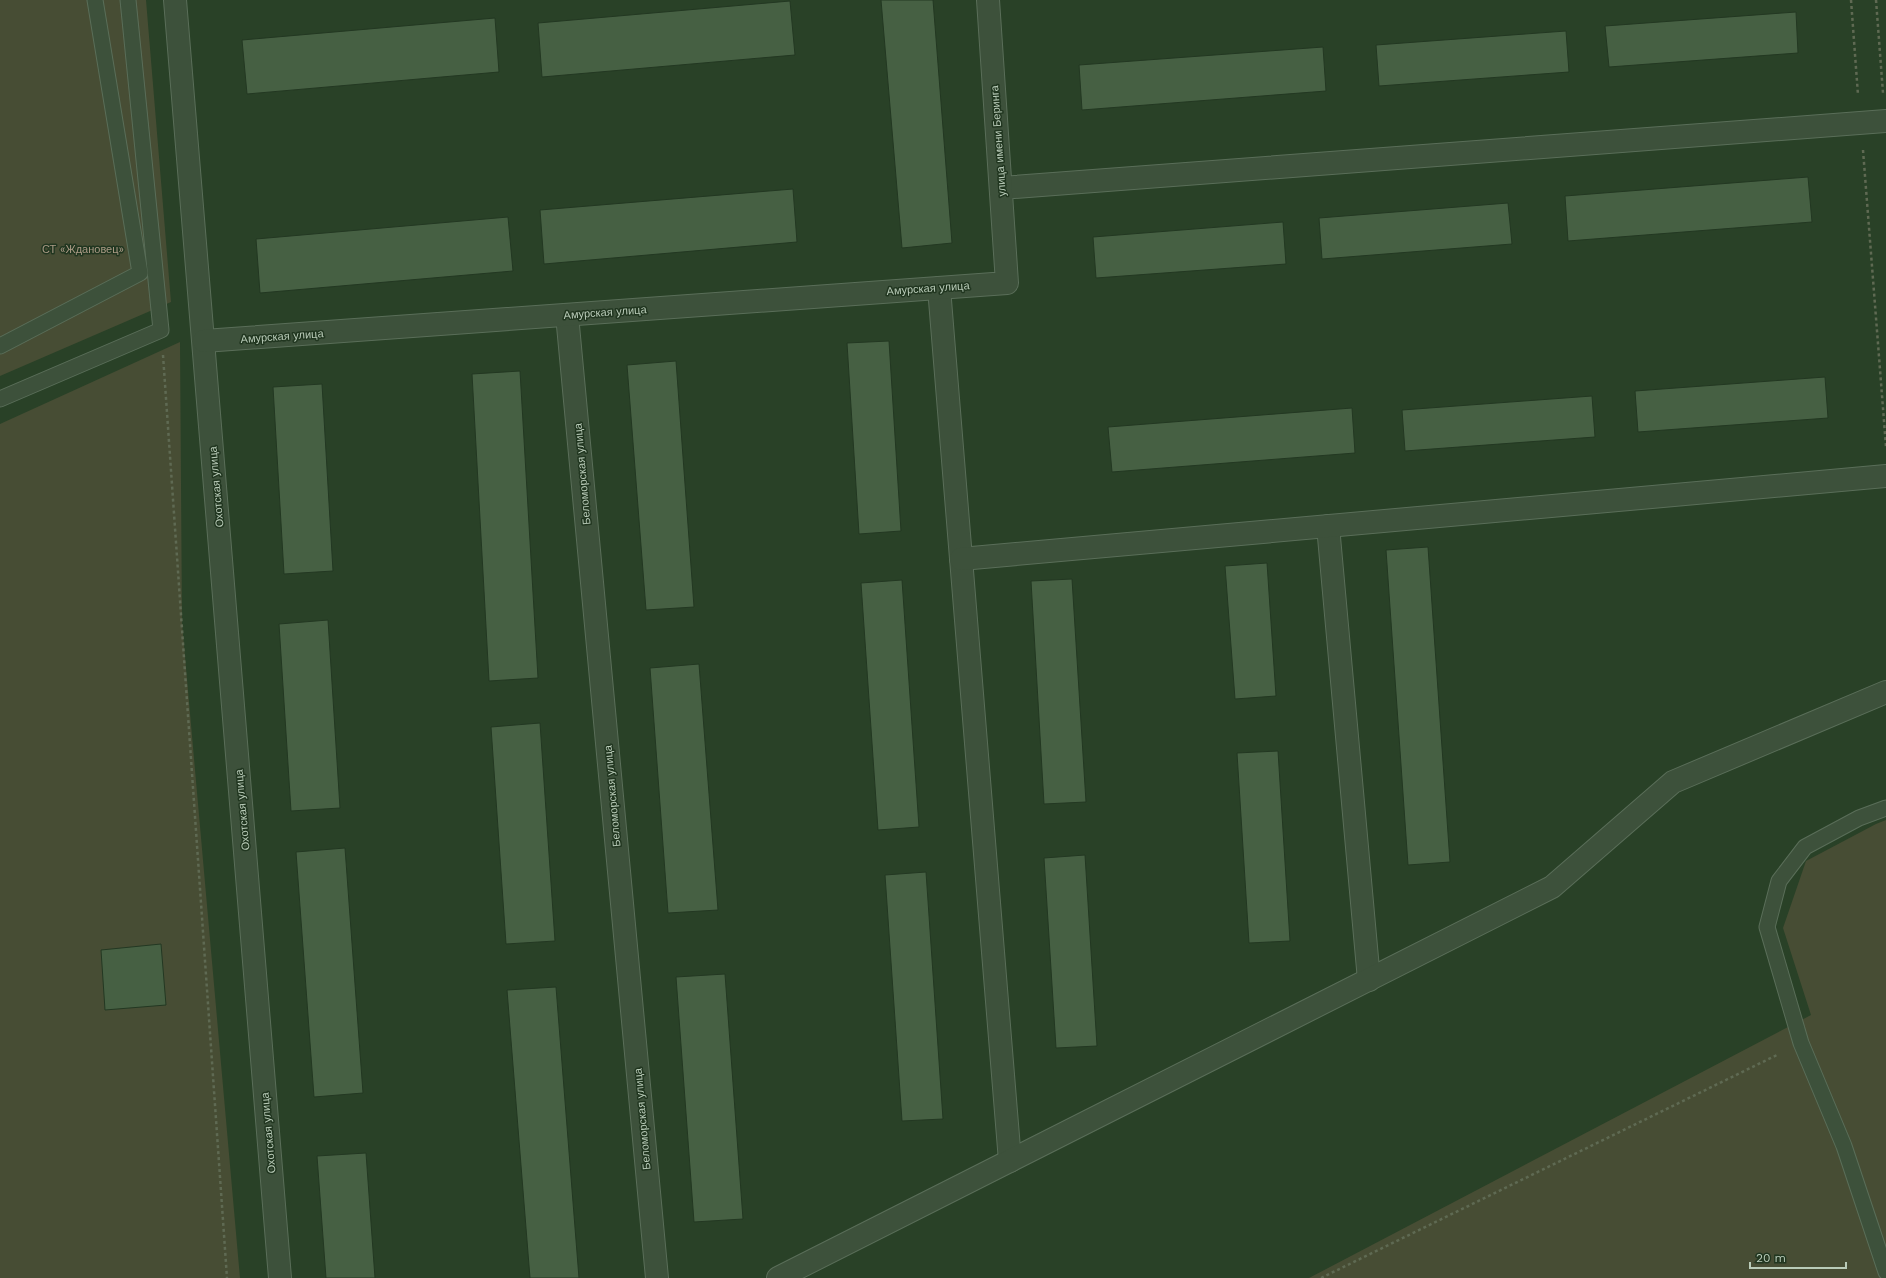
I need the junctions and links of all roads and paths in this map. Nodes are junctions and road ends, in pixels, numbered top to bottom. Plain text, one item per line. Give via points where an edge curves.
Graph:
1 (95, 0) edge
2 (128, 0) edge
3 (175, 0) edge
4 (988, 0) edge
5 (1851, 0) edge
6 (1876, 0) edge
7 (1886, 121) edge
8 (1860, 122) junction
9 (1001, 188) junction
10 (1007, 283) joint
11 (939, 288) junction
12 (567, 315) junction
13 (161, 330) junction
14 (204, 341) junction
15 (0, 346) edge
16 (0, 399) edge
17 (1886, 447) edge
18 (1886, 476) edge
19 (1328, 526) junction
20 (961, 559) junction
21 (1886, 692) edge
22 (1886, 808) edge
23 (1369, 980) junction
24 (1802, 1043) junction
25 (1010, 1161) junction
26 (1886, 1272) edge
27 (227, 1278) edge
28 (280, 1278) edge
29 (657, 1278) edge
30 (778, 1278) edge
31 (1321, 1278) edge

1 - 15 lane via 140,273
2 - 13 lane
3 - 14 street, Охотская улица
4 - 9 street, улица имени Беринга
5 - 8 path
6 - 7 path
7 - 8 street
8 - 9 street
8 - 17 path
9 - 10 street, улица имени Беринга
10 - 11 street, Амурская улица
11 - 12 street, Амурская улица
11 - 20 street
12 - 14 street, Амурская улица
12 - 29 street, Беломорская улица
13 - 16 lane
13 - 27 path
14 - 28 street, Охотская улица
18 - 19 street
19 - 20 street
19 - 23 street
20 - 25 street
21 - 23 street via 1673,782 1552,887
22 - 24 lane via 1859,818 1805,847 1779,881 1767,928
23 - 25 street
24 - 26 lane via 1844,1146
24 - 31 path
25 - 30 street

